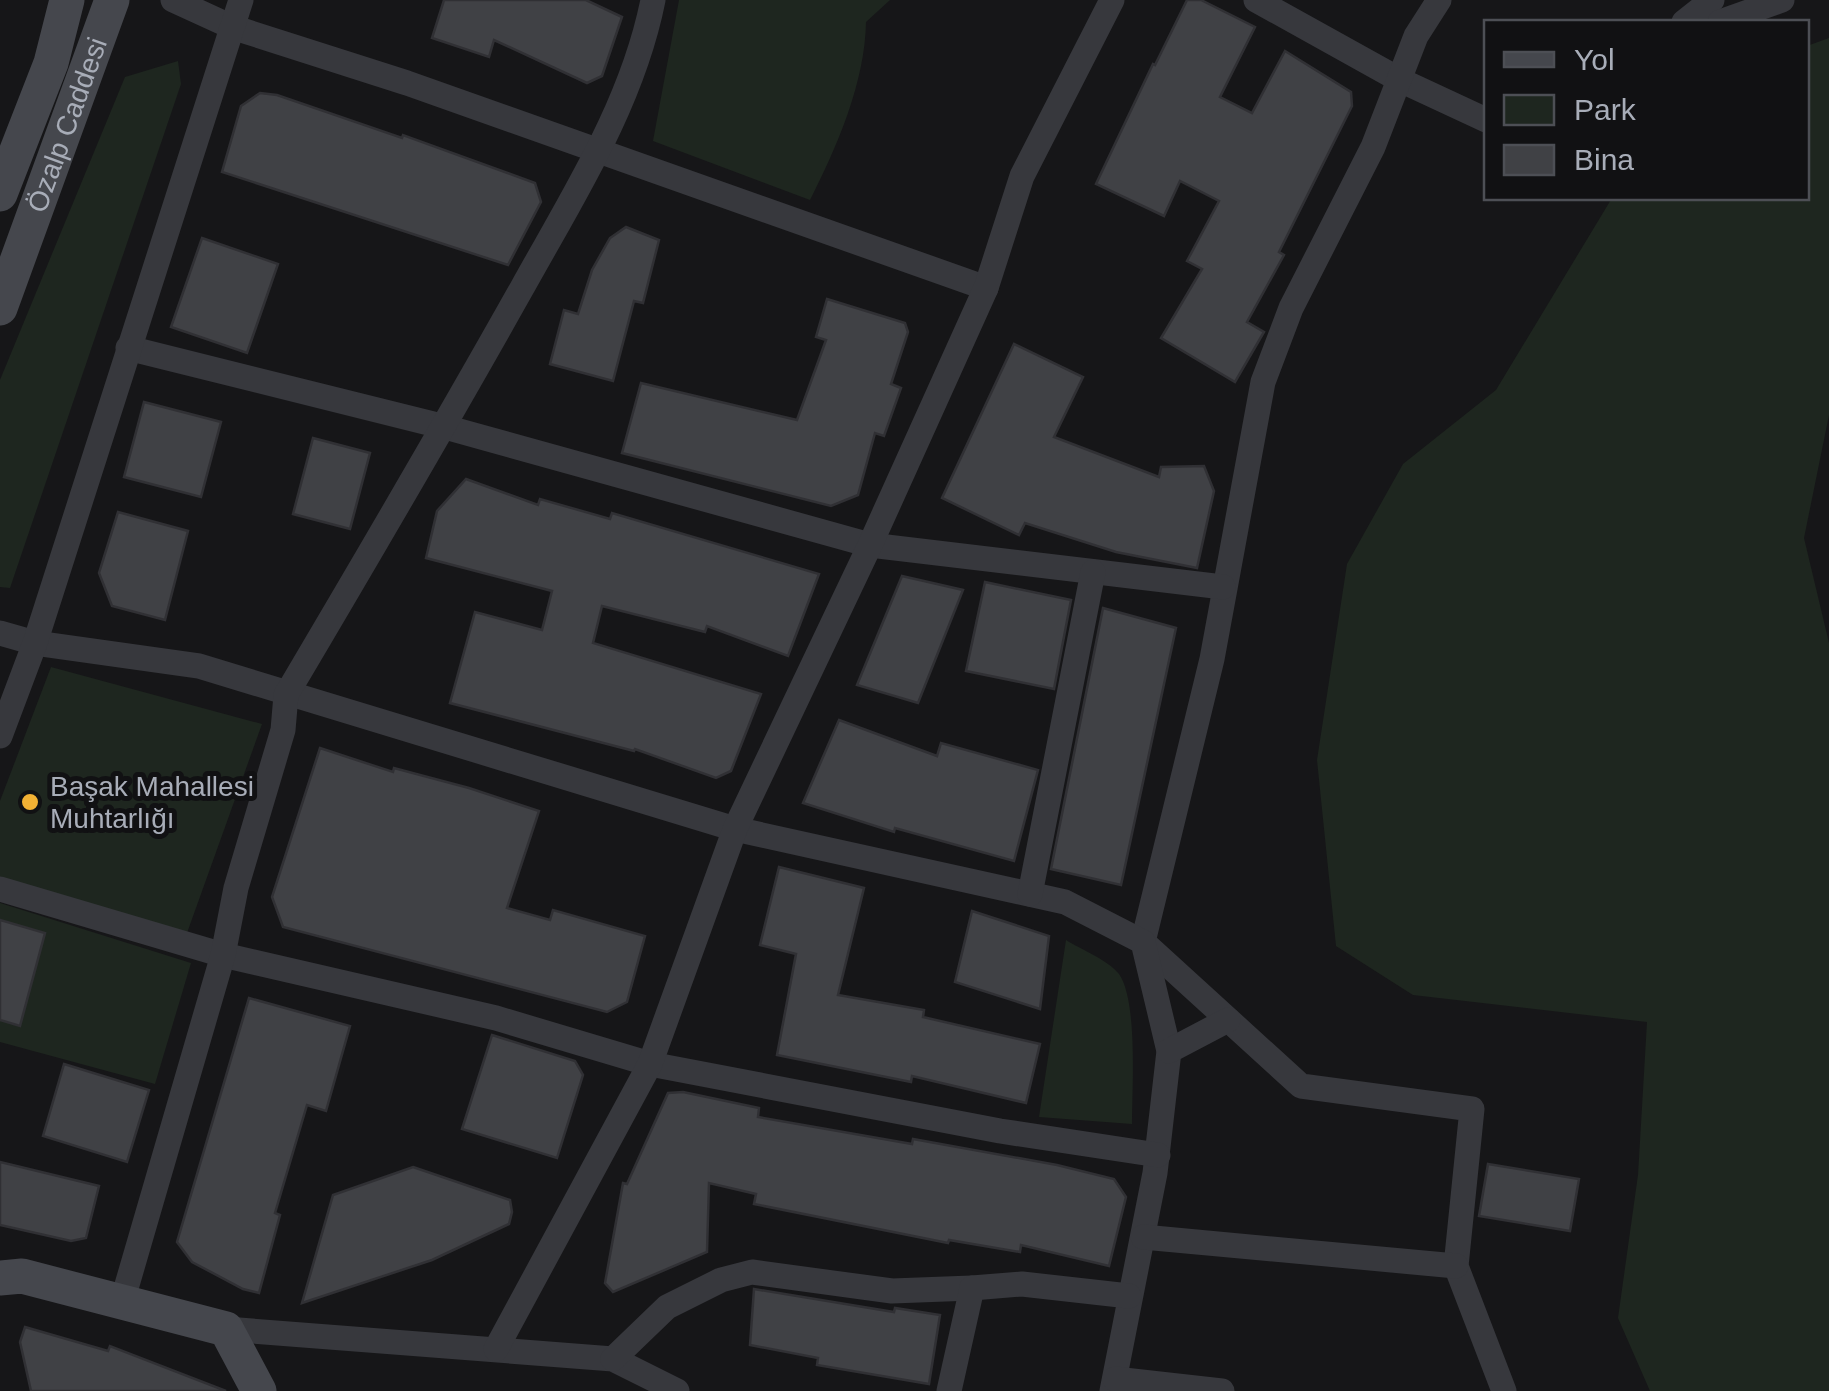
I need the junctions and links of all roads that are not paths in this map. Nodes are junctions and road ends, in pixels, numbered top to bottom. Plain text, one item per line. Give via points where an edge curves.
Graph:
1 (66, 0) edge
2 (112, 0) edge
3 (174, 0) edge
4 (240, 0) edge
5 (652, 0) edge
6 (1112, 0) edge
7 (1256, 0) edge
8 (1439, 0) edge
9 (1712, 0) edge
10 (1782, 0) edge
11 (1687, 20) edge
12 (1726, 20) edge
13 (232, 26) junction
14 (1400, 80) junction
15 (1484, 119) edge
16 (599, 150) junction
17 (0, 194) edge
18 (986, 288) junction
19 (0, 308) edge
20 (128, 348) junction
21 (444, 427) junction
22 (870, 546) junction
23 (1093, 572) junction
24 (1223, 587) junction
25 (0, 633) edge
26 (35, 643) junction
27 (286, 695) junction
28 (0, 736) edge
29 (735, 829) junction
30 (0, 889) edge
31 (1030, 894) junction
32 (1143, 942) junction
33 (223, 955) junction
34 (1228, 1020) junction
35 (1169, 1051) junction
36 (650, 1064) junction
37 (1158, 1155) junction
38 (1143, 1237) junction
39 (1456, 1266) junction
40 (0, 1278) edge
41 (972, 1288) junction
42 (1129, 1296) junction
43 (122, 1302) junction
44 (226, 1329) junction
45 (496, 1349) junction
46 (614, 1359) junction
47 (1114, 1385) edge
48 (258, 1391) edge
49 (677, 1391) edge
50 (949, 1391) edge
51 (1222, 1391) edge
52 (1504, 1391) edge

1 - 17 main road, Özalp Caddesi via 50,63
2 - 19 main road, Özalp Caddesi
3 - 13 street
4 - 13 street
5 - 16 street via 644,46
6 - 18 street via 1022,176
7 - 14 street
8 - 14 street
9 - 11 street
10 - 12 street
13 - 16 street
13 - 20 street
14 - 15 street
14 - 24 street via 1374,147 1291,308 1263,382
16 - 18 street
16 - 21 street
18 - 22 street
20 - 21 street
20 - 26 street
21 - 22 street
21 - 27 street
22 - 23 street
22 - 29 street
23 - 24 street
23 - 31 street
24 - 32 street via 1212,659
25 - 26 street
26 - 27 street via 199,666
26 - 28 street
27 - 29 street
27 - 33 street via 283,730
29 - 31 street
29 - 36 street
30 - 33 street
31 - 32 street via 1066,902
32 - 34 street
32 - 35 street
33 - 36 street via 496,1018
33 - 43 street
34 - 35 street
34 - 39 street via 1301,1086 1472,1109
35 - 37 street
36 - 37 street
36 - 45 street
37 - 38 street
38 - 39 street
38 - 42 street
39 - 52 street
40 - 43 main road via 22,1276
41 - 42 street via 1022,1284
41 - 46 street via 892,1291 752,1272 668,1307
41 - 50 street
42 - 47 street
43 - 44 main road
44 - 45 street
44 - 48 main road
45 - 46 street
46 - 49 street
47 - 51 street

